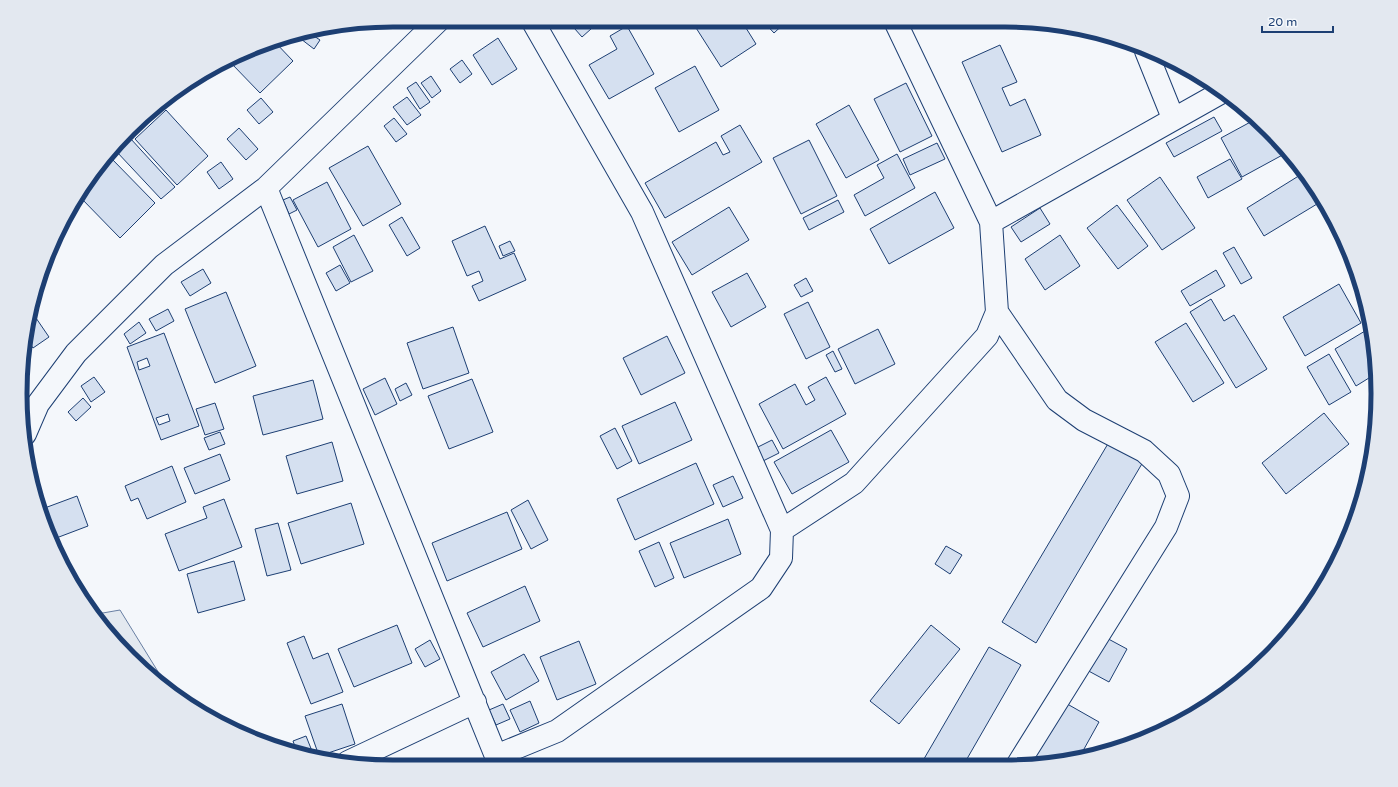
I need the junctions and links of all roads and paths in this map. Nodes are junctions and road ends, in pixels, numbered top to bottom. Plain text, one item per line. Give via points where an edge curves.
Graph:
1 (432, 27) edge
2 (536, 27) edge
3 (898, 27) edge
4 (1148, 56) edge
5 (1216, 95) edge
6 (1173, 118) junction
7 (266, 188) junction
8 (992, 222) junction
9 (997, 312) junction
10 (29, 425) edge
11 (782, 530) junction
12 (475, 702) junction
13 (357, 758) edge
14 (1021, 759) edge
15 (498, 760) edge
16 (500, 760) edge

1 - 7 street
2 - 11 street via 642,212
3 - 8 street
4 - 6 street
5 - 6 street
6 - 8 street
7 - 10 street via 164,265 76,353 38,404
7 - 12 street
8 - 9 street
9 - 11 street via 987,336 854,483
9 - 14 street via 1057,400 1084,420 1144,452 1169,474 1178,496 1166,527
11 - 16 street via 781,558 761,588 557,731
12 - 13 street
12 - 15 street

